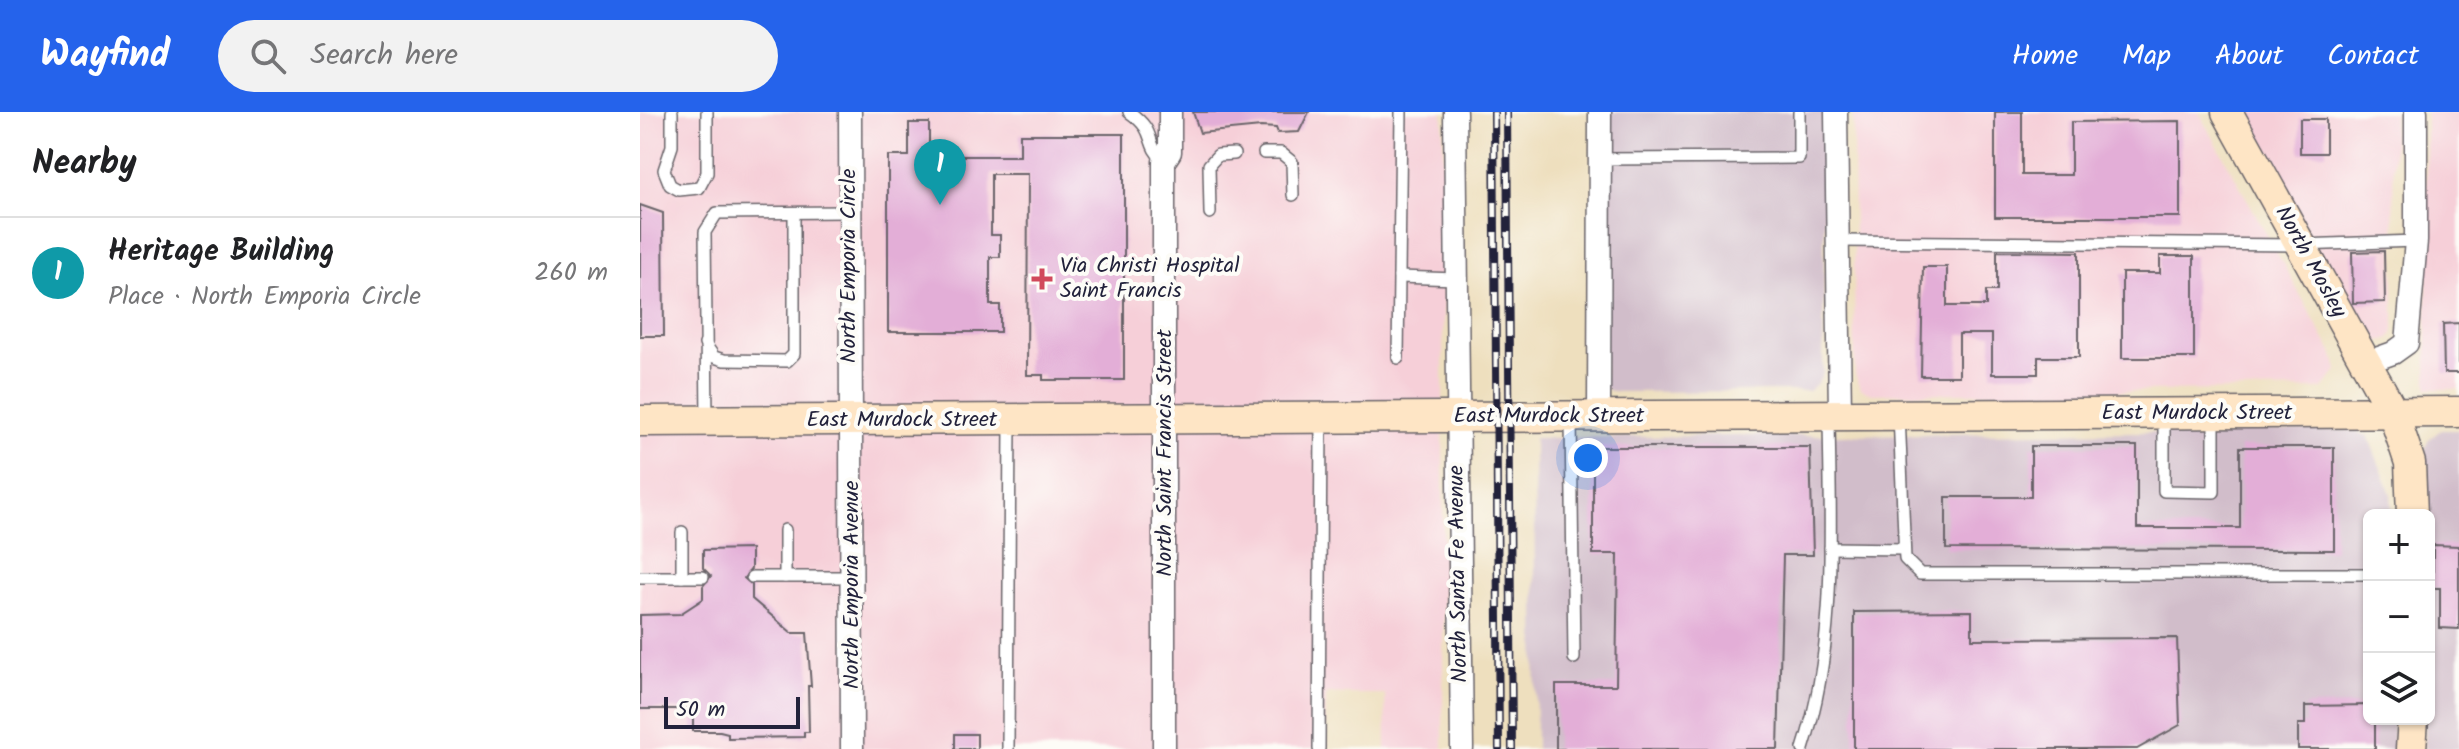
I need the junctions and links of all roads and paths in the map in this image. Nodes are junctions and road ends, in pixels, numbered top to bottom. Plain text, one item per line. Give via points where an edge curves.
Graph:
1 (672, 112) edge
2 (707, 112) edge
3 (850, 112) edge
4 (1129, 112) edge
5 (1170, 112) edge
6 (1401, 112) edge
7 (1455, 112) edge
8 (1600, 112) edge
9 (1799, 112) edge
10 (1836, 112) edge
11 (2227, 112) edge
12 (2416, 112) edge
13 (1264, 153) dead end
14 (1234, 154) dead end
15 (1600, 159) junction
16 (1164, 161) junction
17 (1293, 195) dead end
18 (849, 212) junction
19 (794, 213) junction
20 (1210, 213) dead end
21 (1840, 241) junction
22 (2416, 241) junction
23 (2300, 245) junction
24 (1399, 277) junction
25 (1456, 279) junction
26 (705, 344) junction
27 (1398, 358) dead end
28 (2365, 363) junction
29 (2393, 412) junction
30 (2459, 412) edge
31 (2164, 413) junction
32 (2214, 413) junction
33 (1835, 414) junction
34 (1899, 414) junction
35 (1585, 416) junction
36 (1457, 417) junction
37 (1321, 418) junction
38 (1164, 419) junction
39 (851, 420) junction
40 (1010, 420) junction
41 (640, 421) edge
42 (707, 421) junction
43 (2412, 509) edge
44 (785, 530) dead end
45 (682, 532) dead end
46 (1830, 548) junction
47 (1904, 549) junction
48 (2363, 574) edge
49 (640, 577) edge
50 (682, 577) junction
51 (703, 577) dead end
52 (752, 577) dead end
53 (785, 577) junction
54 (852, 577) junction
55 (1574, 658) dead end
56 (2413, 725) edge
57 (852, 749) edge
58 (1008, 749) edge
59 (1164, 749) edge
60 (1319, 749) edge
61 (1462, 749) edge
62 (1803, 749) edge
63 (2411, 749) edge

1 - 2 lane via 672,146 664,170 670,185 690,191 699,188 707,173
3 - 18 street, North Emporia Circle
4 - 16 lane via 1146,125 1154,152
5 - 16 street, North Saint Francis Street via 1170,152
6 - 24 lane
7 - 25 street, North Santa Fe Avenue
8 - 15 street
9 - 15 lane via 1799,158
10 - 21 street
11 - 23 street, North Mosley
12 - 22 street
13 - 17 lane via 1281,153 1292,162
14 - 20 lane via 1218,155 1209,165
15 - 35 street
16 - 38 street, North Saint Francis Street
18 - 19 lane
18 - 39 street, North Emporia Circle
19 - 26 lane via 717,213 710,220 705,232
19 - 26 lane via 794,354 787,361 724,360 714,357
21 - 23 lane
21 - 33 street
22 - 23 lane
22 - 28 street via 2407,343
23 - 28 street, North Mosley
24 - 25 lane
24 - 27 lane
25 - 36 street, North Santa Fe Avenue
26 - 42 lane
28 - 29 street, North Mosley
29 - 30 street, East Murdock Street
29 - 32 street, East Murdock Street
29 - 43 street, North Mosley via 2410,463
31 - 32 street, East Murdock Street
31 - 32 lane via 2164,491 2214,492
31 - 34 street, East Murdock Street
33 - 34 street, East Murdock Street
33 - 35 street, East Murdock Street
33 - 46 lane
34 - 47 lane
35 - 36 street, East Murdock Street
35 - 55 lane
36 - 37 street, East Murdock Street
36 - 61 street, North Santa Fe Avenue
37 - 38 street, East Murdock Street
37 - 60 lane
38 - 40 street, East Murdock Street
38 - 59 street, North Saint Francis Street
39 - 40 street, East Murdock Street
39 - 42 street, East Murdock Street
39 - 54 street, North Emporia Avenue
40 - 58 lane
41 - 42 street, East Murdock Street
44 - 53 lane
45 - 50 lane
46 - 47 lane
46 - 62 lane via 1824,656
47 - 48 lane via 1910,567 1920,574
49 - 50 lane
50 - 51 lane
52 - 53 lane
53 - 54 lane
54 - 57 street, North Emporia Avenue
56 - 63 street

